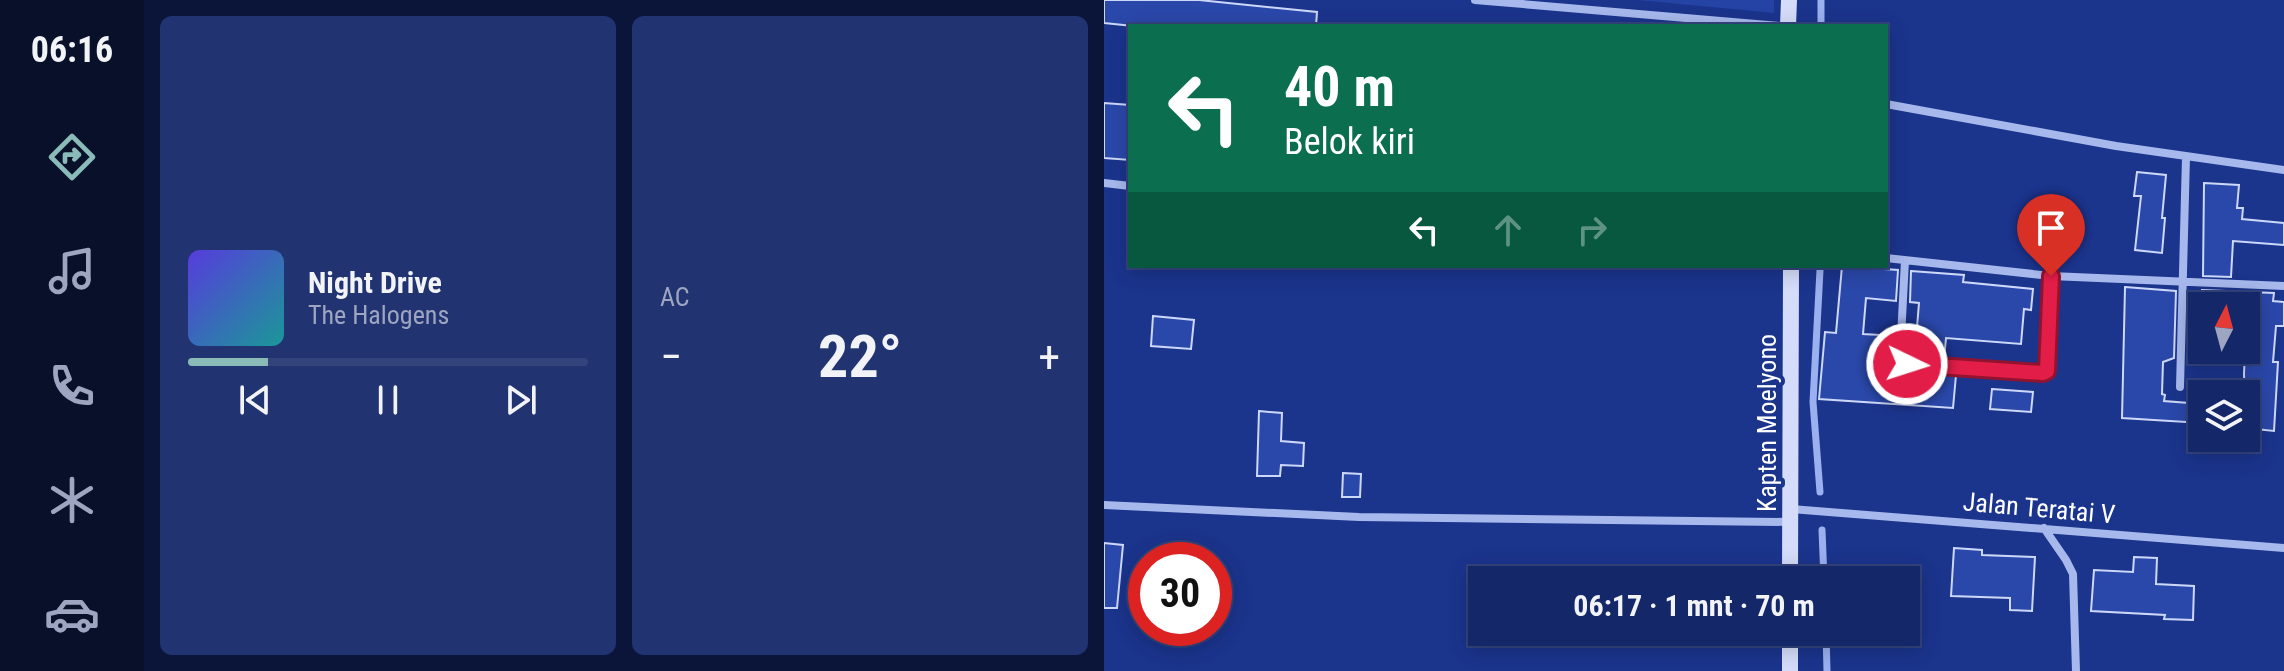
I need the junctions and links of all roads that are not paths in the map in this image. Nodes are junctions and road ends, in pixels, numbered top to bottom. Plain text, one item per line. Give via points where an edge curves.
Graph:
1 (1475, 0) edge
2 (1789, 0) edge
3 (1757, 24) edge
4 (1788, 24) edge
5 (1888, 104) edge
6 (2186, 157) junction
7 (2284, 170) edge
8 (1104, 183) edge
9 (1128, 186) edge
10 (1888, 258) edge
11 (1905, 260) junction
12 (1791, 268) edge
13 (2051, 276) junction
14 (2183, 283) junction
15 (2284, 286) edge
16 (2180, 387) dead end
17 (1104, 505) edge
18 (1791, 516) junction
19 (2044, 528) junction
20 (2284, 548) edge
21 (1790, 566) edge
22 (1790, 646) edge
23 (1790, 671) edge
24 (2076, 671) edge

1 - 3 street
2 - 4 street
5 - 6 street
6 - 7 street
6 - 14 street
8 - 9 street
10 - 11 street
11 - 13 street
11 - 13 street via 1900,357 1907,364 2047,371
12 - 18 street, Kapten Moelyono
13 - 14 street
14 - 15 street
14 - 16 street
17 - 18 street, Jalan Teratai V via 1359,517
18 - 19 street, Jalan Teratai V
18 - 21 street, Kapten Moelyono
19 - 20 street, Jalan Teratai V
19 - 24 street via 2073,574
22 - 23 street

